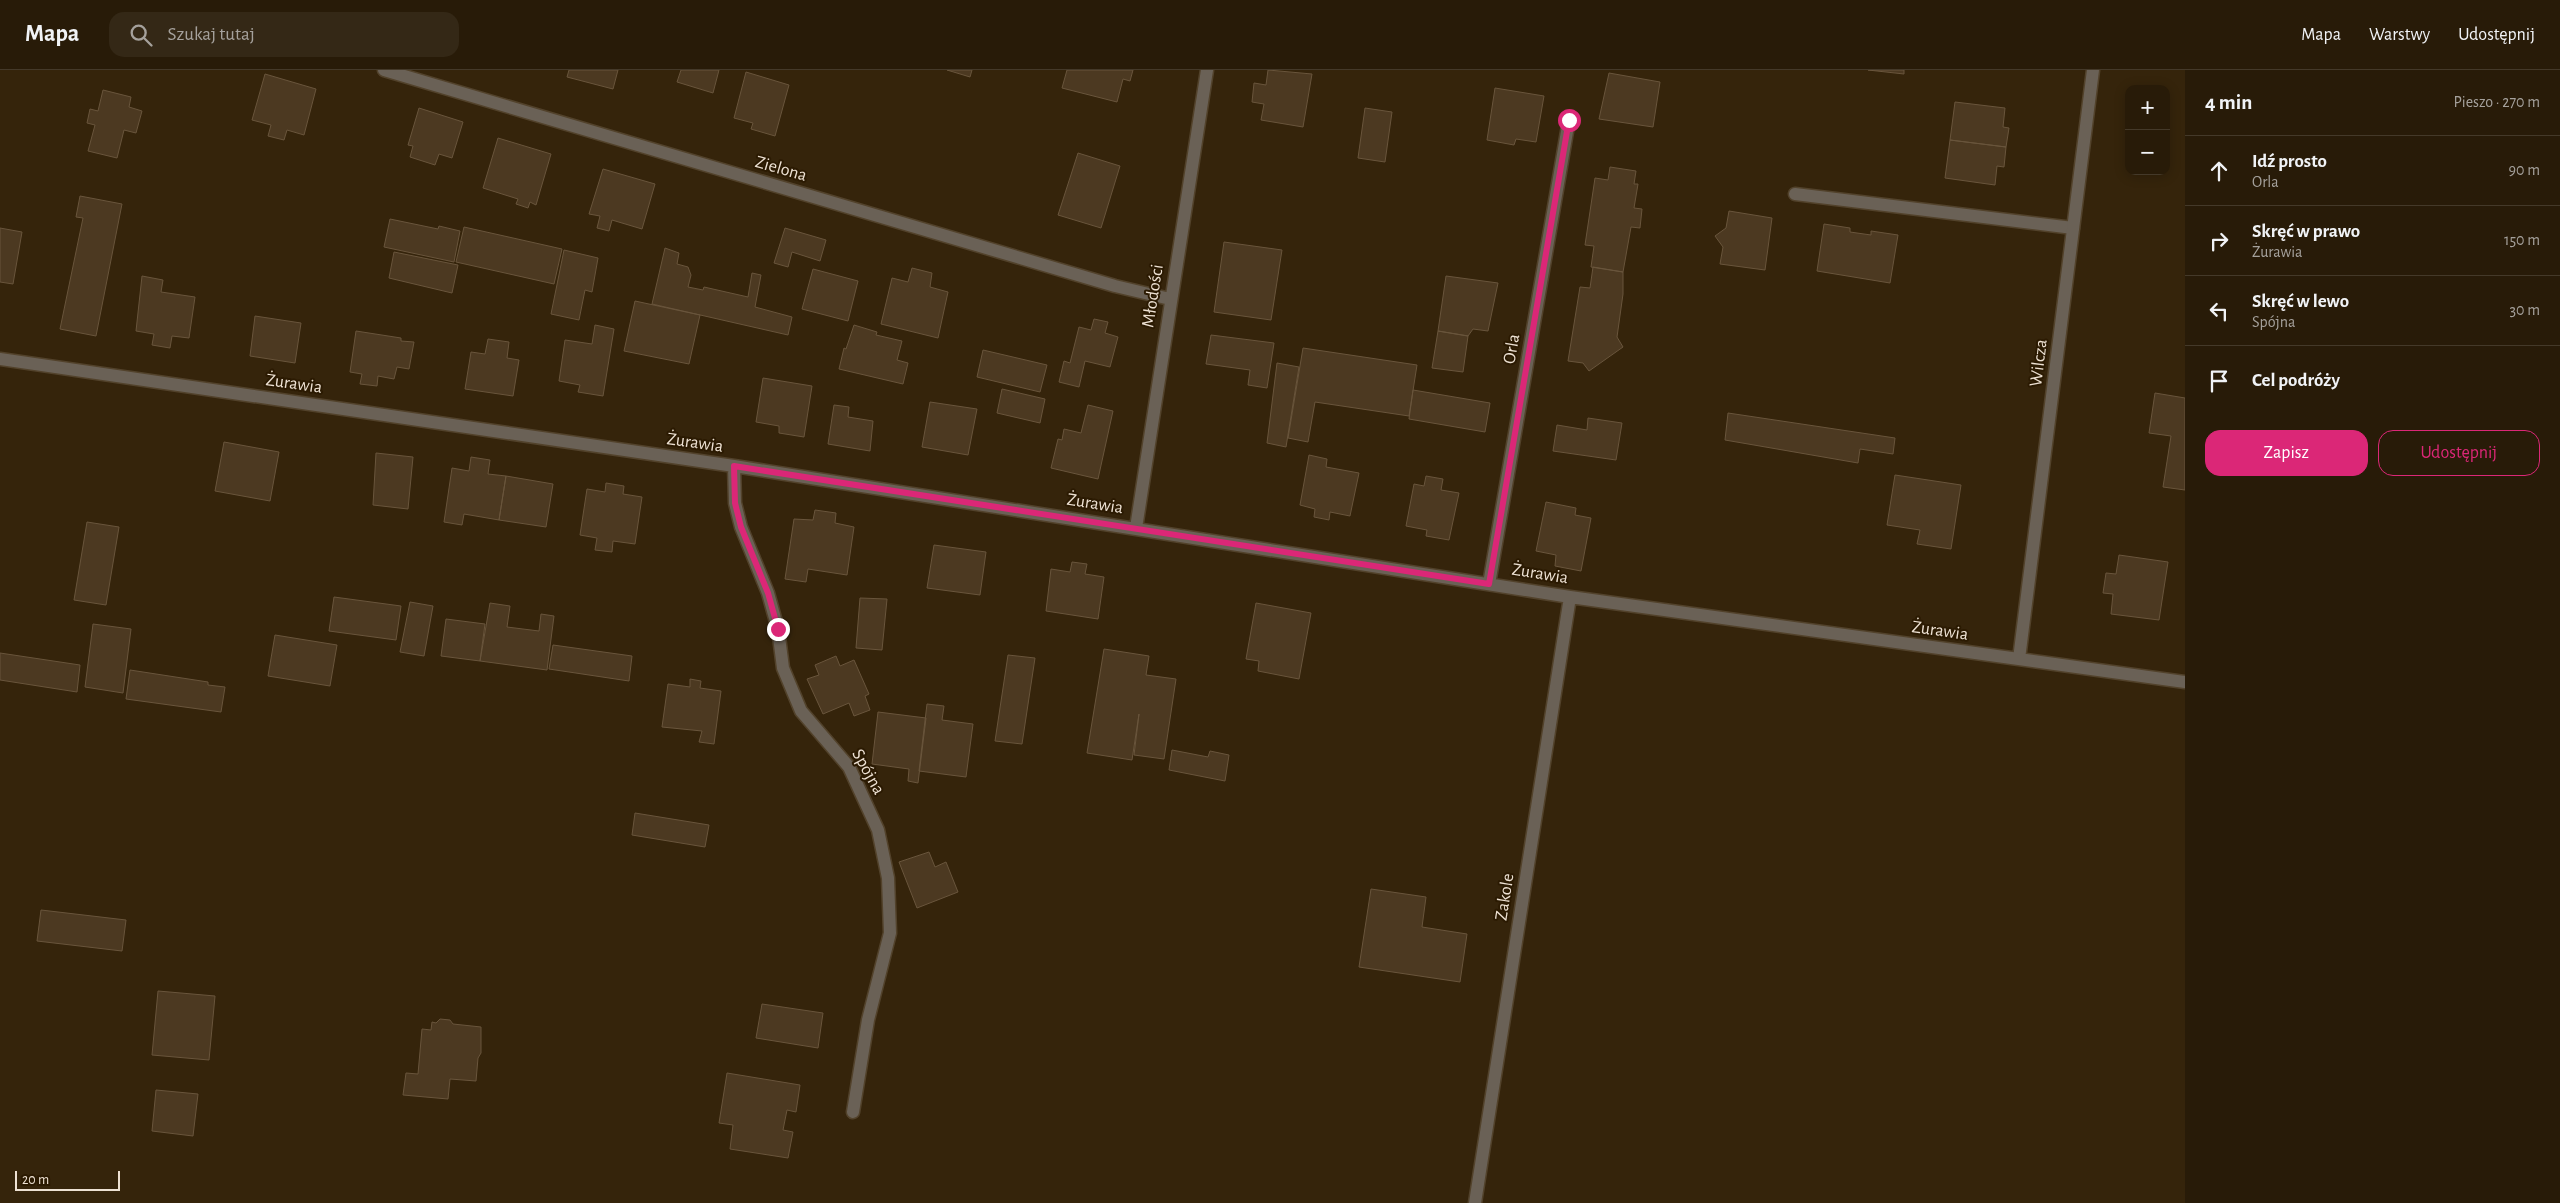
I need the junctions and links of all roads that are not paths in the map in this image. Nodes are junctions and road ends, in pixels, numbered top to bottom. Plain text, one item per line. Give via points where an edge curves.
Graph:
1 (384, 70) edge
2 (1207, 70) edge
3 (2093, 70) edge
4 (1569, 120) dead end
5 (1795, 194) dead end
6 (2073, 228) junction
7 (1170, 299) junction
8 (0, 359) edge
9 (734, 466) junction
10 (1136, 528) junction
11 (1489, 584) junction
12 (1570, 597) junction
13 (2020, 659) junction
14 (2185, 682) edge
15 (853, 1112) dead end
16 (1475, 1203) edge

1 - 7 street, Zielona via 1105,283
2 - 7 street, Młodości
3 - 6 street, Wilcza
4 - 11 street, Orla
5 - 6 street
6 - 13 street, Wilcza
7 - 10 street, Młodości
8 - 9 street, Żurawia
9 - 10 street, Żurawia
9 - 15 street, Spójna via 735,503 741,527 768,593 778,629 783,668 802,711 849,767 878,830 888,878 890,933 868,1020
10 - 11 street, Żurawia
11 - 12 street, Żurawia
12 - 13 street, Żurawia
12 - 16 street, Zakole
13 - 14 street, Żurawia

